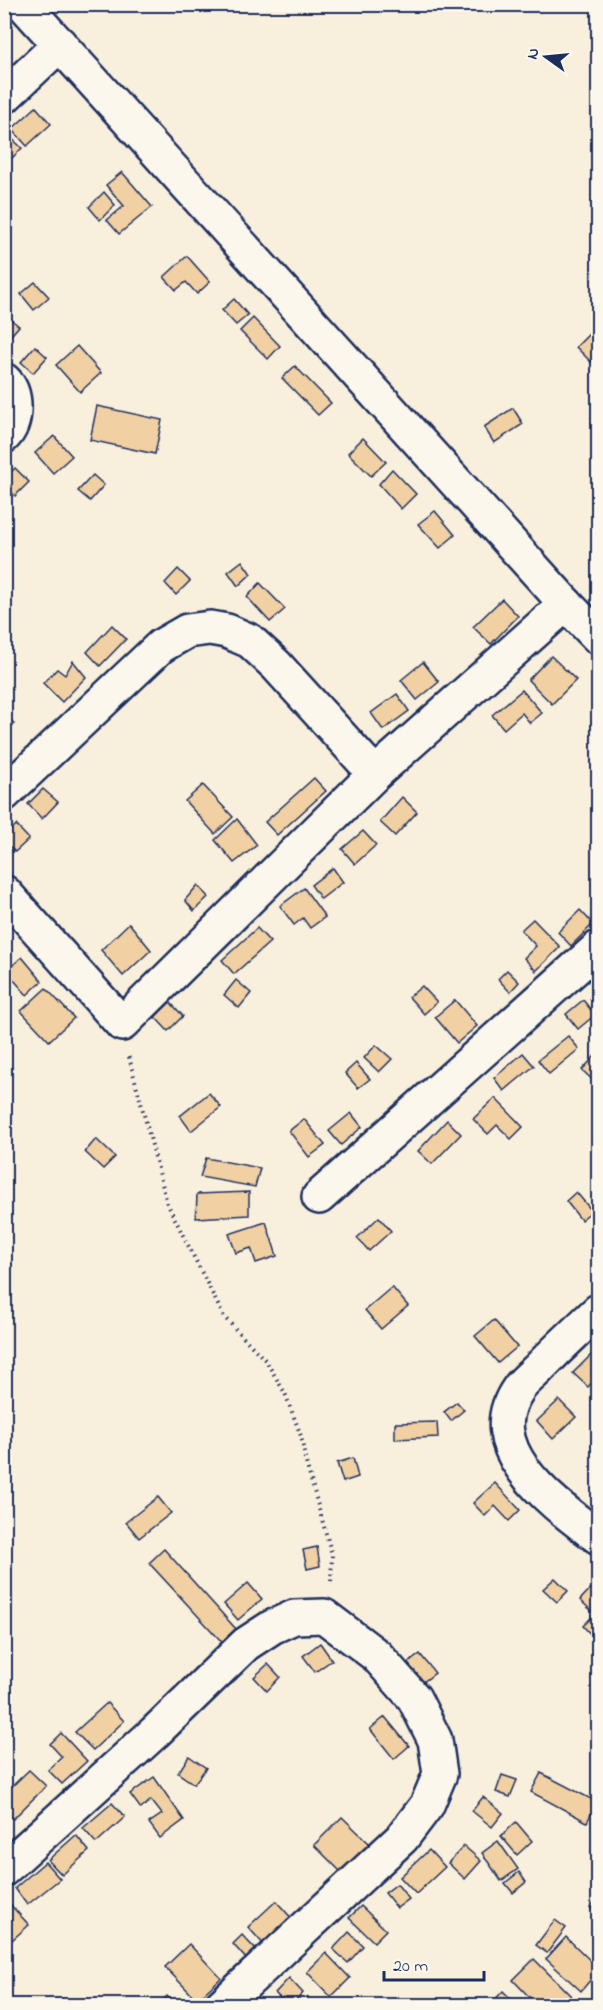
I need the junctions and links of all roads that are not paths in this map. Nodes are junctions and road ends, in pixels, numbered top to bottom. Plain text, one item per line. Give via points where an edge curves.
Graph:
1 (23, 4) edge
2 (60, 44) junction
3 (4, 97) edge
4 (4, 380) edge
5 (4, 436) edge
6 (566, 604) junction
7 (597, 631) edge
8 (375, 774) junction
9 (4, 794) edge
10 (4, 892) edge
11 (598, 948) edge
12 (319, 1197) dead end
13 (598, 1311) edge
14 (598, 1537) edge
15 (4, 1869) edge
16 (221, 2006) edge

1 - 2 street
2 - 3 street
2 - 6 street
4 - 5 street via 15,409
6 - 7 street
6 - 8 street
8 - 9 street via 250,641 210,628 187,631 161,646
8 - 10 street via 122,1024
11 - 12 street
13 - 14 street via 518,1389 507,1414 508,1443 518,1465 561,1509
15 - 16 street via 246,1644 294,1617 324,1616 377,1656 414,1698 435,1740 441,1774 428,1805 402,1838

